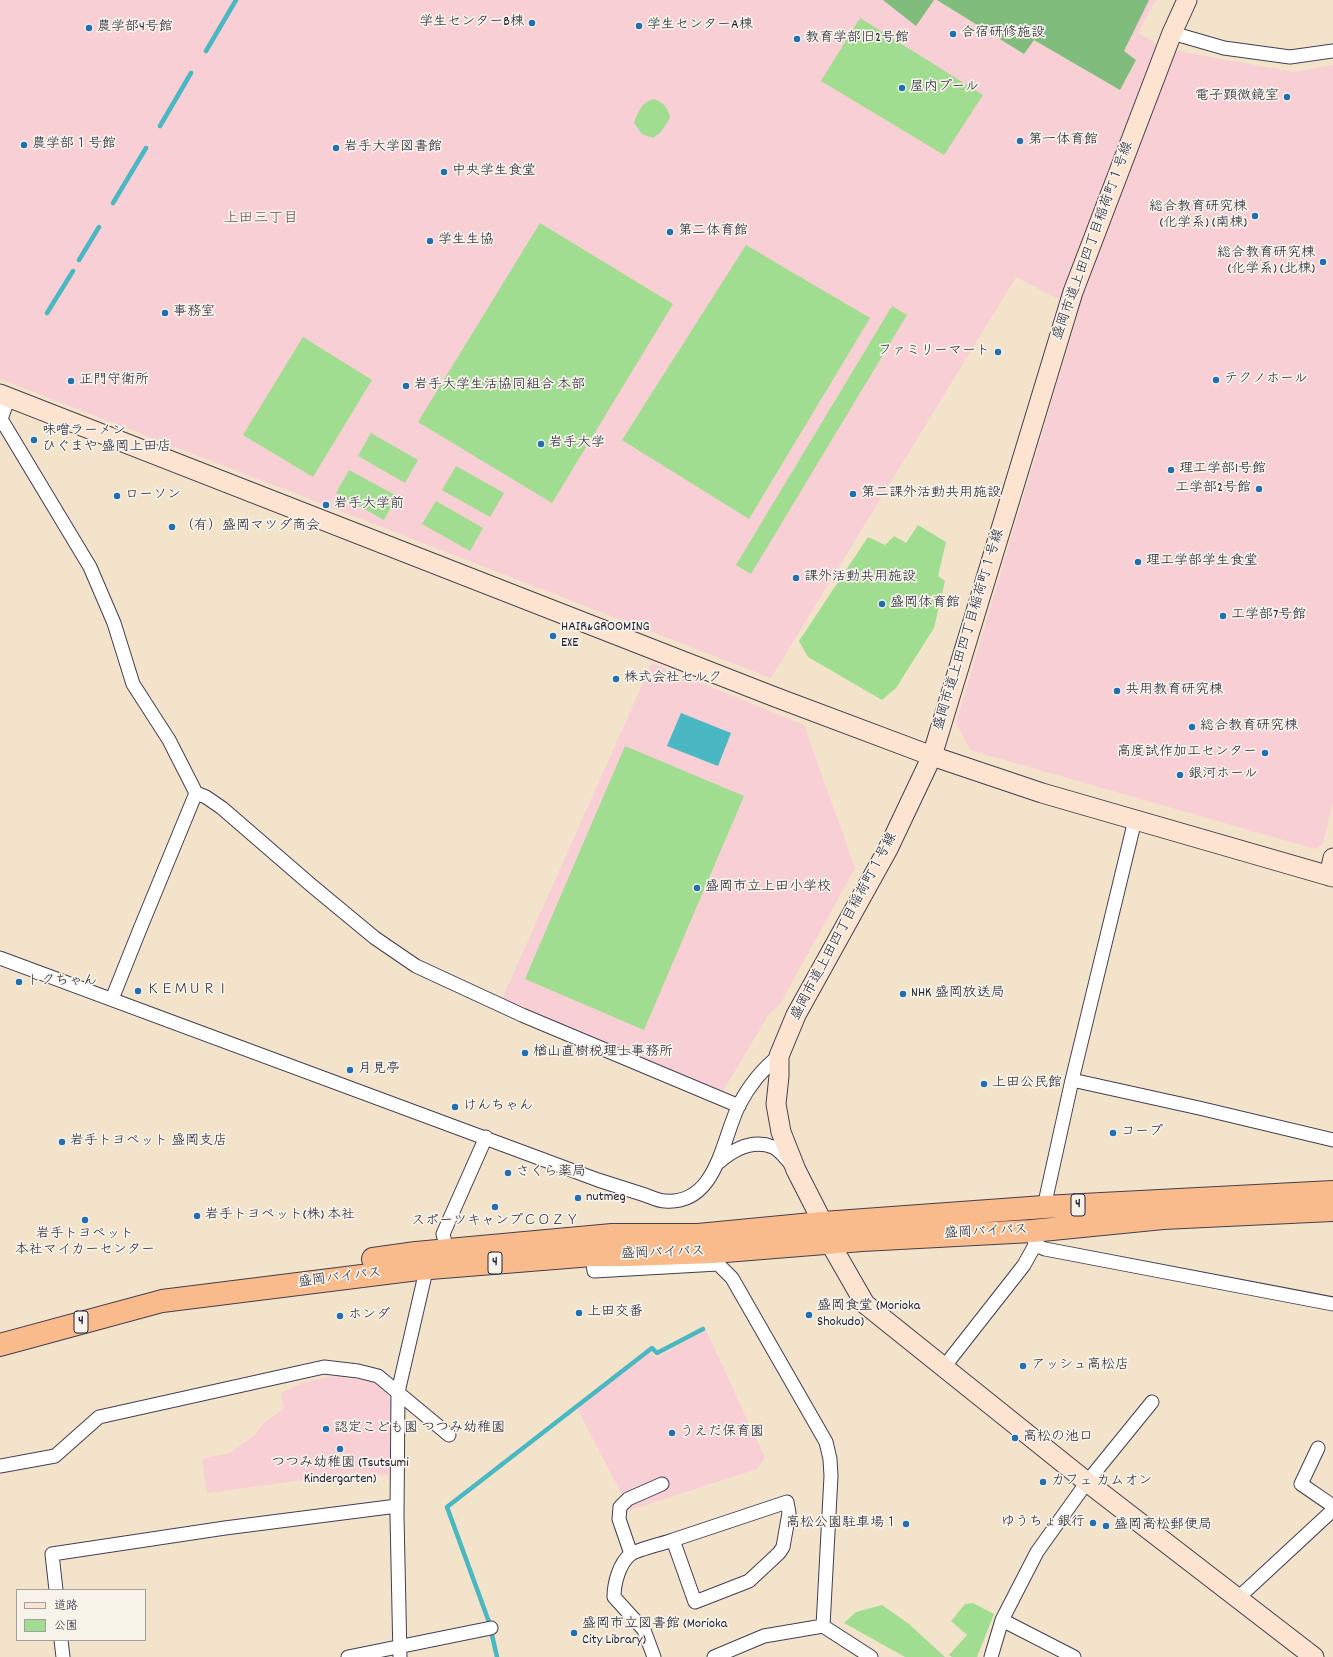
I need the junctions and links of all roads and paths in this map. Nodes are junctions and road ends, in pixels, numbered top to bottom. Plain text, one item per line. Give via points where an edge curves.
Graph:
1 (1187, 0) edge
2 (1172, 33) junction
3 (1333, 51) edge
4 (5, 395) edge
5 (932, 756) junction
6 (196, 793) junction
7 (1135, 820) junction
8 (1332, 870) edge
9 (0, 958) edge
10 (112, 999) junction
11 (779, 1056) junction
12 (1072, 1080) junction
13 (739, 1106) junction
14 (486, 1137) junction
15 (1333, 1140) edge
16 (719, 1162) junction
17 (796, 1170) junction
18 (1333, 1192) edge
19 (1044, 1207) junction
20 (1333, 1210) edge
21 (826, 1233) junction
22 (1034, 1238) junction
23 (592, 1255) junction
24 (435, 1257) junction
25 (1333, 1304) edge
26 (0, 1329) edge
27 (0, 1345) edge
28 (944, 1367) junction
29 (398, 1392) junction
30 (1152, 1402) dead end
31 (449, 1435) dead end
32 (1318, 1448) dead end
33 (0, 1466) edge
34 (1087, 1482) junction
35 (662, 1484) dead end
36 (397, 1506) junction
37 (1333, 1506) edge
38 (1333, 1510) edge
39 (673, 1540) junction
40 (631, 1554) junction
41 (56, 1589) edge
42 (1237, 1599) junction
43 (1002, 1620) junction
44 (822, 1626) junction
45 (489, 1629) dead end
46 (61, 1641) edge
47 (400, 1652) edge
48 (63, 1657) edge
49 (348, 1657) edge
50 (654, 1657) edge
51 (714, 1657) edge
52 (870, 1657) edge
53 (991, 1657) edge
54 (1074, 1657) edge
55 (1314, 1657) edge

1 - 2 street, 盛岡市道上田四丁目稲荷町１号線
2 - 3 street via 1224,48 1290,57
2 - 5 street, 盛岡市道上田四丁目稲荷町１号線 via 1073,292
4 - 5 street via 324,522
4 - 6 street via 1,419 90,567 114,623 133,684 169,740
5 - 7 street
5 - 11 street, 盛岡市道上田四丁目稲荷町１号線 via 888,849 796,1015
6 - 10 street
6 - 13 street via 206,796 222,808 375,938 416,966 522,1015
7 - 8 street
7 - 12 street
9 - 10 street
10 - 14 street
11 - 13 street via 765,1066
11 - 17 street, 盛岡市道上田四丁目稲荷町１号線 via 776,1104 781,1132
12 - 15 street
12 - 19 street
13 - 16 street
14 - 16 street via 598,1180 664,1201 678,1201 691,1196 705,1184
14 - 24 street
16 - 17 street via 732,1151 760,1144 774,1147
17 - 21 street, 盛岡市道上田四丁目稲荷町１号線
18 - 19 highway, 盛岡バイパス / 4
19 - 21 highway, 盛岡バイパス / 4
20 - 22 highway, 盛岡バイパス / 4 via 1163,1218
21 - 22 highway, 盛岡バイパス / 4
21 - 23 highway, 盛岡バイパス / 4 via 713,1252
21 - 24 highway, 盛岡バイパス / 4 via 612,1235
21 - 28 street, 盛岡市道上田四丁目稲荷町１号線 via 865,1304
22 - 25 street via 1045,1249
22 - 28 street via 1024,1265
23 - 24 highway, 盛岡バイパス / 4
23 - 44 street via 594,1271 718,1264 732,1278 826,1442 831,1476
24 - 26 highway, 盛岡バイパス / 4 via 130,1294
24 - 27 highway, 盛岡バイパス / 4 via 162,1301
24 - 29 street
28 - 34 street, 盛岡市道上田四丁目稲荷町１号線
29 - 31 street
29 - 33 street via 378,1376 324,1367 99,1417 55,1456
29 - 36 street
30 - 34 street
32 - 37 street via 1301,1484
34 - 42 street, 盛岡市道上田四丁目稲荷町１号線
34 - 43 street via 1037,1552
35 - 40 street via 628,1499 620,1507 619,1519
36 - 41 street via 52,1554
36 - 47 street
38 - 42 street
39 - 39 street via 695,1602 750,1581 779,1553 783,1547 789,1513 786,1502
39 - 40 street
40 - 50 street via 620,1569 614,1585 614,1597 644,1630
42 - 55 street, 盛岡市道上田四丁目稲荷町１号線
43 - 53 street
43 - 54 street
44 - 51 street via 764,1636
44 - 52 street
45 - 47 street
46 - 48 street
47 - 49 street

